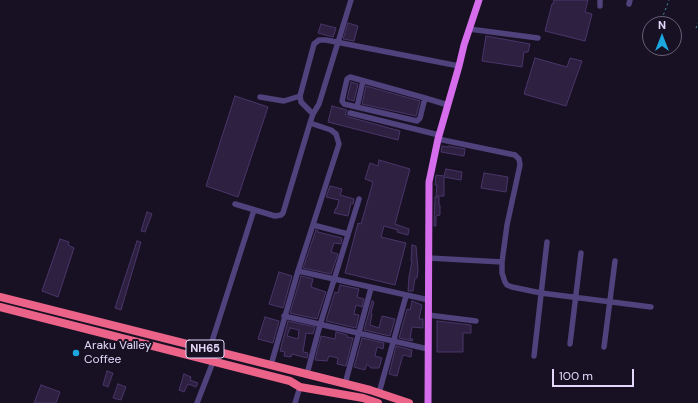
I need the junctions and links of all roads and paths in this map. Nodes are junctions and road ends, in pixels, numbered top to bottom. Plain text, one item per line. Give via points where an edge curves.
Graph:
1 (351, 0) edge
2 (479, 0) edge
3 (669, 0) edge
4 (663, 16) edge
5 (698, 23) edge
6 (696, 28) dead end
7 (470, 29) junction
8 (538, 38) dead end
9 (339, 43) junction
10 (460, 66) junction
11 (363, 81) junction
12 (300, 96) junction
13 (260, 97) dead end
14 (425, 98) junction
15 (448, 104) junction
16 (357, 107) junction
17 (350, 113) dead end
18 (313, 114) junction
19 (310, 124) junction
20 (439, 137) junction
21 (359, 199) dead end
22 (235, 204) dead end
23 (254, 210) junction
24 (313, 225) junction
25 (348, 234) junction
26 (547, 242) dead end
27 (581, 253) dead end
28 (429, 258) junction
29 (615, 260) dead end
30 (502, 262) junction
31 (298, 271) junction
32 (334, 279) junction
33 (371, 288) junction
34 (541, 293) junction
35 (406, 296) junction
36 (0, 297) edge
37 (576, 298) junction
38 (429, 300) junction
39 (610, 302) junction
40 (0, 307) edge
41 (651, 307) dead end
42 (428, 315) junction
43 (284, 316) junction
44 (476, 321) dead end
45 (320, 325) junction
46 (358, 334) junction
47 (394, 341) junction
48 (570, 344) dead end
49 (604, 347) dead end
50 (428, 349) junction
51 (209, 350) junction
52 (534, 356) dead end
53 (209, 361) junction
54 (271, 366) junction
55 (307, 374) junction
56 (345, 384) junction
57 (300, 387) junction
58 (379, 393) junction
59 (197, 403) edge
60 (295, 403) edge
61 (378, 403) edge
62 (409, 403) edge
63 (428, 403) edge

1 - 9 street
2 - 7 main road
3 - 4 path
5 - 6 path
7 - 8 street
7 - 10 main road
9 - 10 street
9 - 12 street via 322,40 315,42
9 - 18 street via 320,104
10 - 15 main road
11 - 14 street
11 - 16 street
11 - 16 street via 347,79 342,103
12 - 13 street via 284,101
12 - 18 street via 301,102
14 - 15 street
14 - 16 street via 417,121
15 - 20 main road
17 - 20 street
18 - 19 street
19 - 23 street via 283,213 275,216
19 - 24 street via 331,130 336,134 339,144
20 - 28 main road via 429,182
20 - 30 street via 514,155 519,159
21 - 25 street
22 - 23 street
23 - 51 street
24 - 25 street
24 - 31 street
25 - 32 street
26 - 34 street
27 - 37 street
28 - 30 street
28 - 38 main road
29 - 39 street
30 - 34 street via 503,278 507,285
31 - 32 street
31 - 43 street
32 - 33 street
32 - 45 street
33 - 35 street
33 - 46 street
34 - 37 street
34 - 52 street
35 - 38 street
35 - 47 street
36 - 51 highway, NH65
37 - 39 street
37 - 48 street
38 - 42 main road
39 - 41 street
39 - 49 street
40 - 53 highway, NH65
42 - 44 street
42 - 50 main road
43 - 45 street
43 - 54 street
45 - 46 street
45 - 55 street
46 - 47 street
46 - 56 street
47 - 50 street
47 - 58 street
50 - 63 main road
51 - 53 street
51 - 54 highway, NH65
53 - 57 highway, NH65 via 290,381
53 - 59 street
54 - 55 highway, NH65
55 - 56 highway, NH65
56 - 58 highway, NH65
57 - 60 street
57 - 61 highway, NH65
58 - 62 highway, NH65

